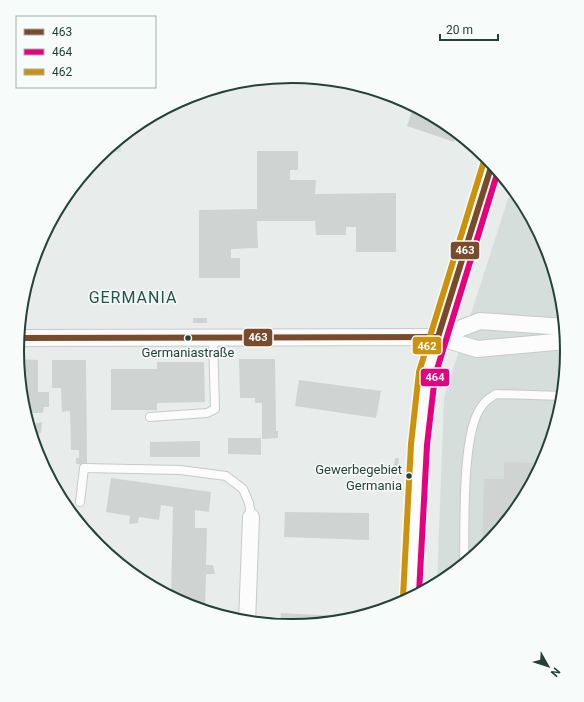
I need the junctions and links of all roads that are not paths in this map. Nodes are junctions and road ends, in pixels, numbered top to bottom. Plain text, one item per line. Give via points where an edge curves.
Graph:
1 (490, 170) edge
2 (559, 327) edge
3 (213, 337) junction
4 (438, 337) junction
5 (25, 338) edge
6 (559, 342) edge
7 (556, 396) edge
8 (150, 417) dead end
9 (80, 502) dead end
10 (251, 517) joint
11 (464, 556) edge
12 (411, 591) edge
13 (246, 615) edge

1 - 4 street
2 - 4 street via 480,321
3 - 4 street
3 - 5 street
3 - 8 lane via 214,409 207,414
4 - 6 street via 476,349
4 - 12 street via 427,374 419,444
7 - 11 lane via 496,394 481,406 474,422 466,464
9 - 10 lane via 84,468 180,470 226,476 243,489
10 - 13 street

